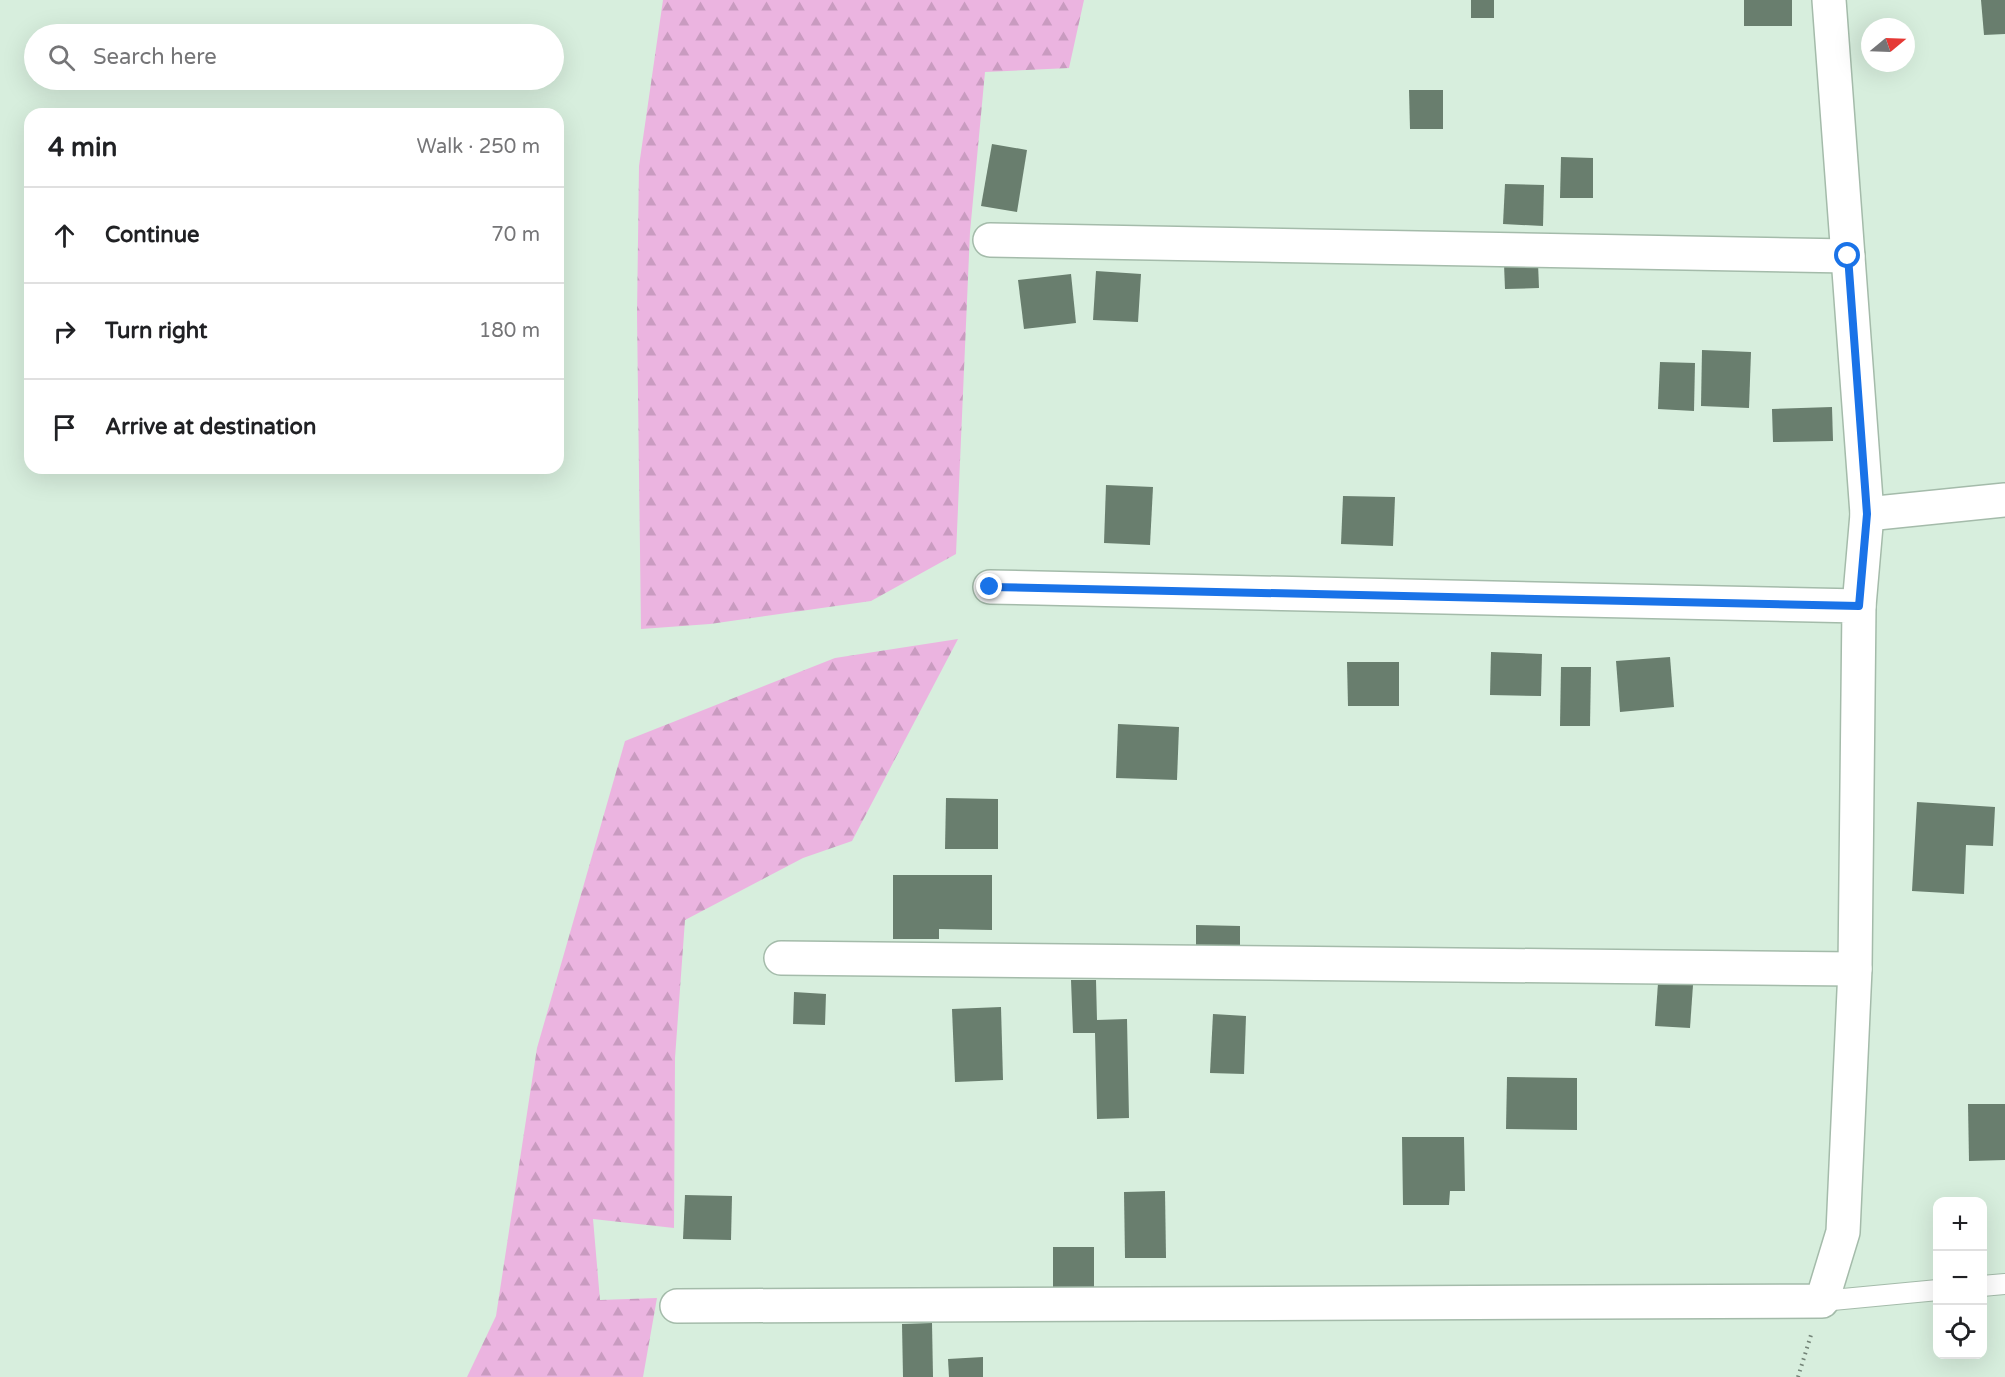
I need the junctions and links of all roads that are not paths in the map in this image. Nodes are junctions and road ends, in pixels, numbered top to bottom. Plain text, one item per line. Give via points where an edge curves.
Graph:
1 (1829, 0) edge
2 (990, 240) dead end
3 (1848, 256) junction
4 (2005, 500) edge
5 (1867, 514) junction
6 (990, 587) dead end
7 (1859, 606) junction
8 (781, 958) dead end
9 (1855, 969) junction
10 (2005, 1284) edge
11 (1987, 1286) edge
12 (1933, 1290) edge
13 (1822, 1301) junction
14 (677, 1306) dead end

1 - 3 street
2 - 3 street
3 - 5 street
4 - 5 street
5 - 7 street
6 - 7 street
7 - 9 street
8 - 9 street
9 - 13 street via 1843,1232
10 - 11 lane
12 - 13 lane
13 - 14 street

